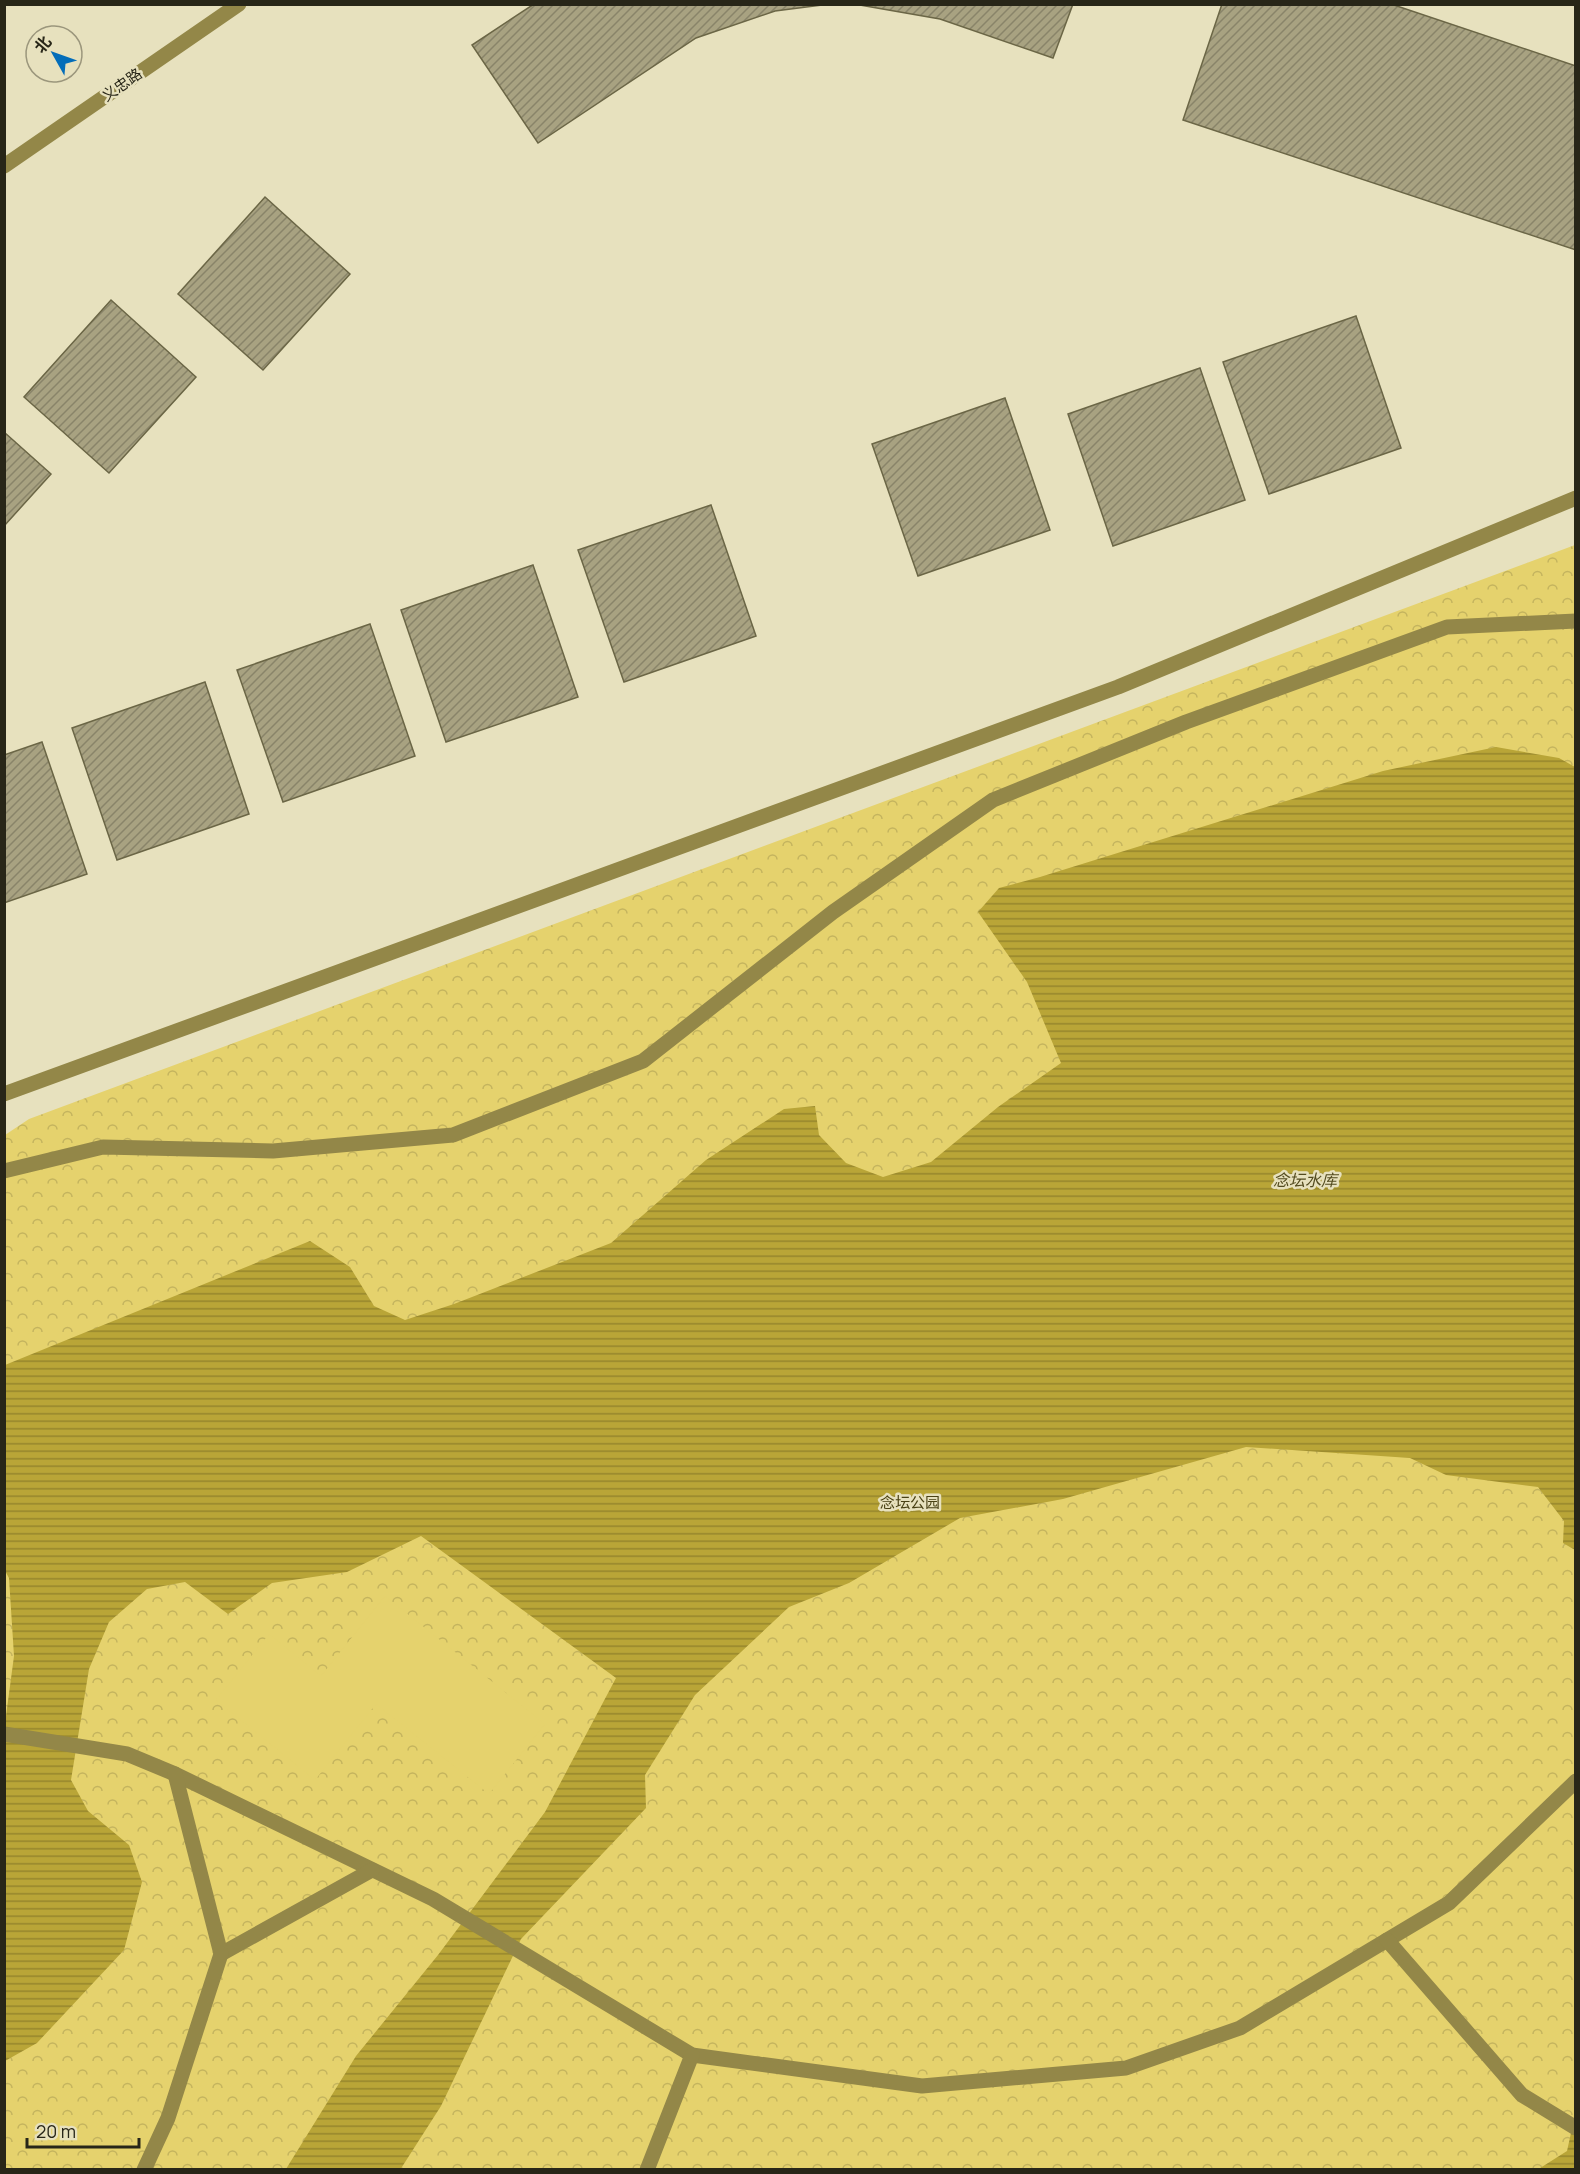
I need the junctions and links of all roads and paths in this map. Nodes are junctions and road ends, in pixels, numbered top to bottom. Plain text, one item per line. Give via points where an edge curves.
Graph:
1 (239, 4) edge
2 (4, 166) edge
3 (1575, 498) edge
4 (1575, 621) edge
5 (4, 1094) edge
6 (4, 1171) edge
7 (4, 1734) edge
8 (175, 1774) junction
9 (1575, 1781) edge
10 (372, 1870) junction
11 (1387, 1940) junction
12 (221, 1954) junction
13 (692, 2055) junction
14 (1575, 2128) edge
15 (144, 2169) edge
16 (647, 2169) edge

1 - 2 street, 义忠路
3 - 5 street via 1118,687
4 - 6 street via 1447,627 1186,722 993,800 834,912 643,1061 453,1135 273,1151 103,1148
7 - 8 street via 127,1754
8 - 10 street
8 - 12 street
9 - 11 street via 1449,1903
10 - 12 street
10 - 13 street via 433,1899
11 - 13 street via 1240,2028 1126,2068 922,2086
11 - 14 street via 1522,2095
12 - 15 street via 168,2118
13 - 16 street

